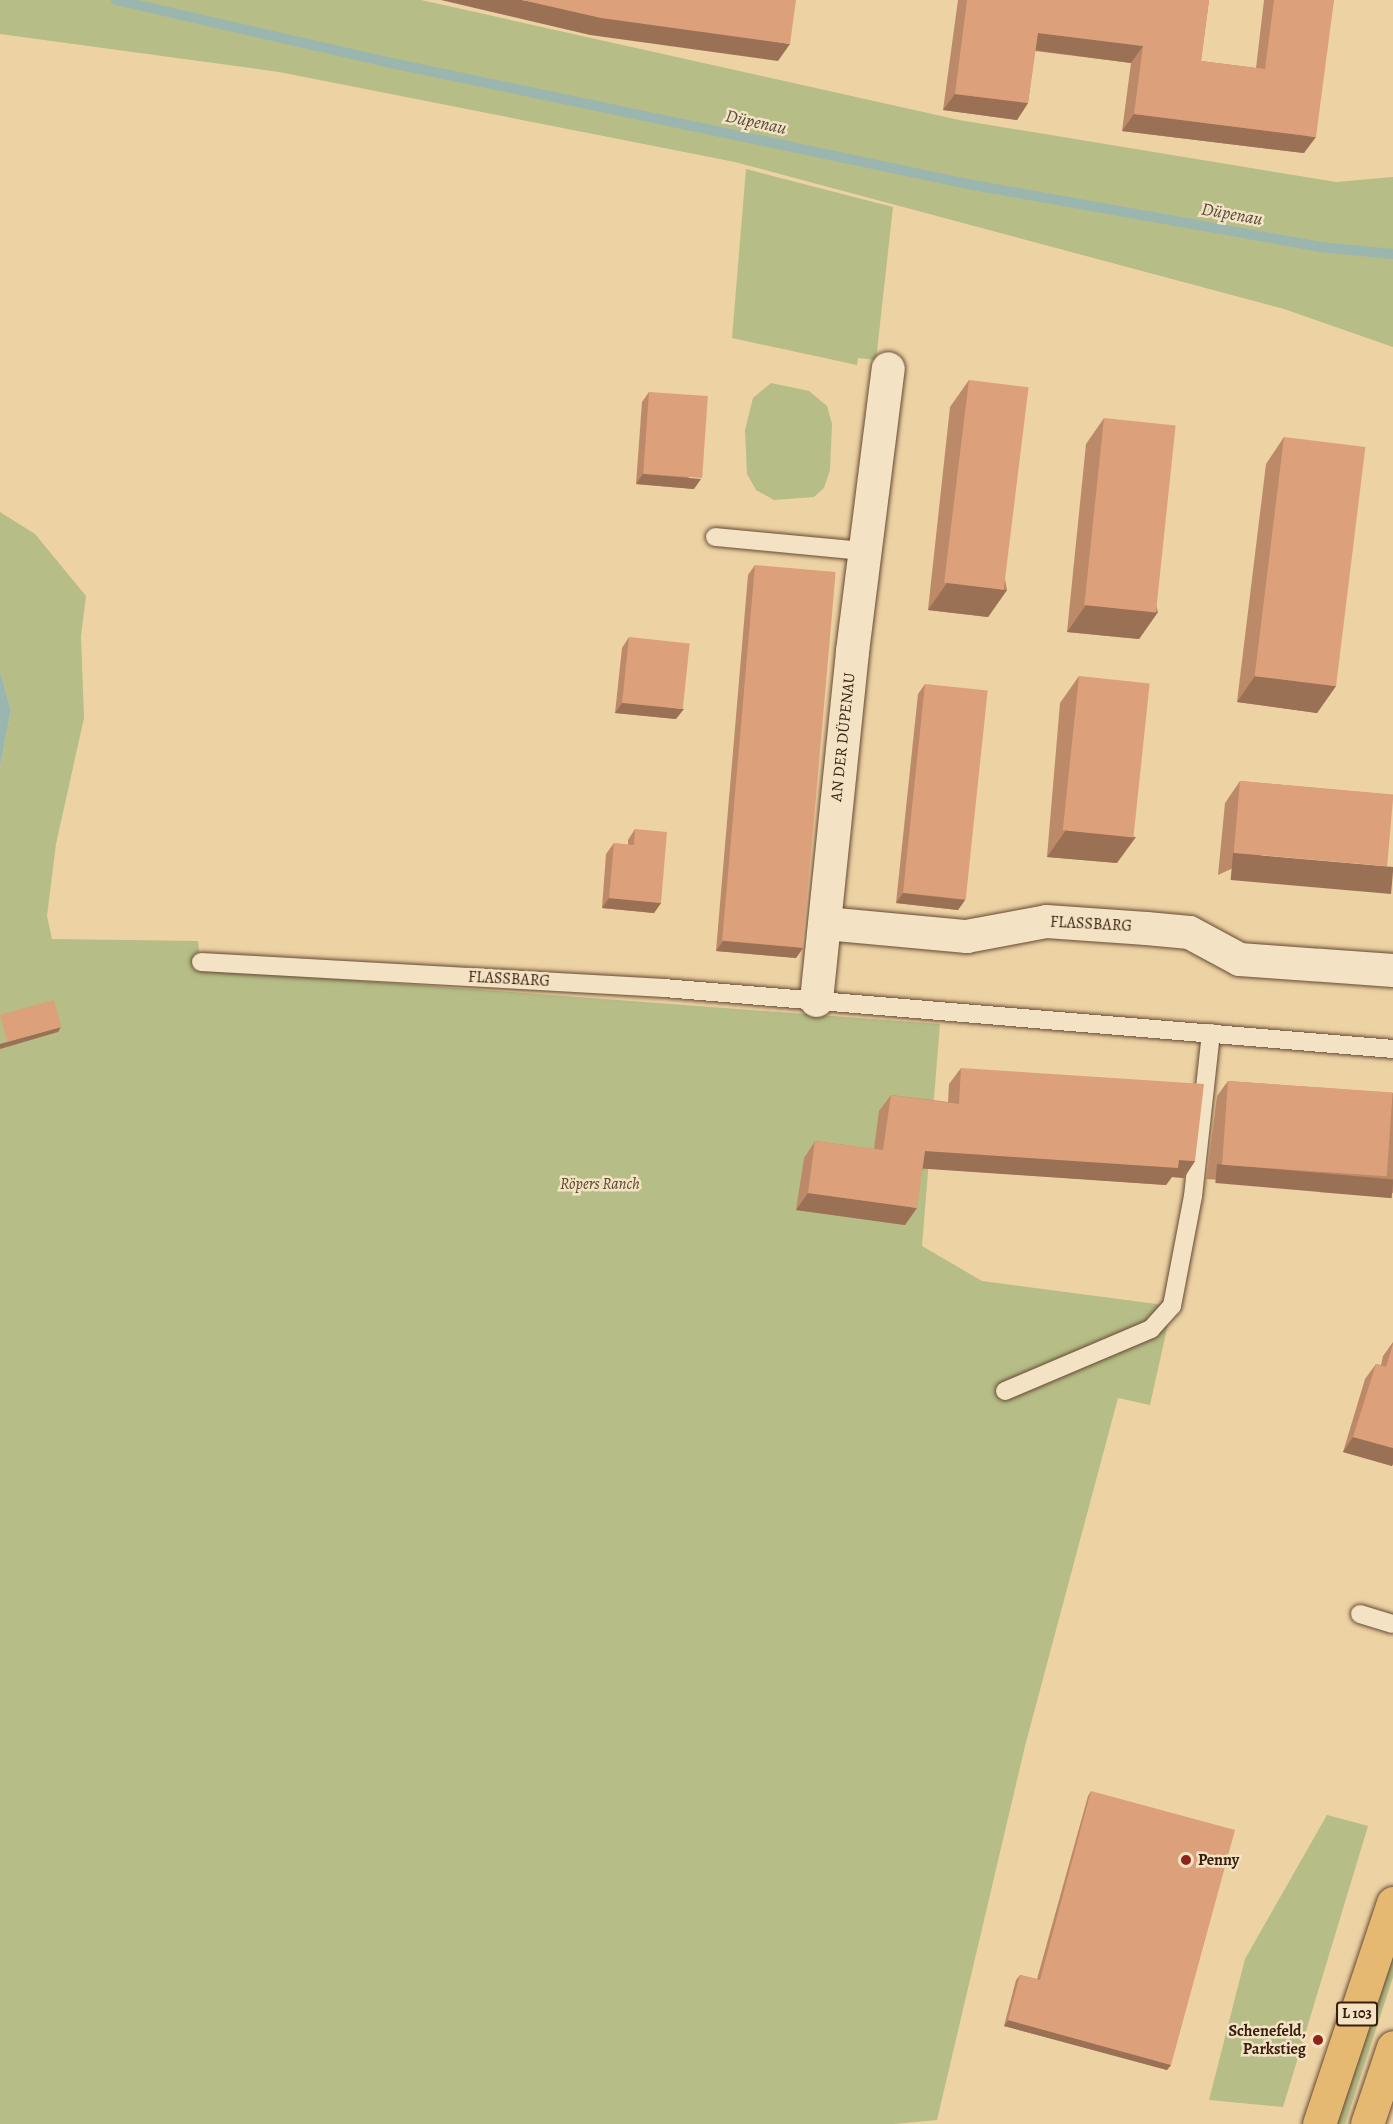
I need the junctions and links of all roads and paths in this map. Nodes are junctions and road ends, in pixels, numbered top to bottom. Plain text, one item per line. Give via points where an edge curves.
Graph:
1 (888, 368) dead end
2 (715, 537) dead end
3 (864, 551) junction
4 (825, 923) junction
5 (201, 962) dead end
6 (1393, 970) edge
7 (816, 1000) junction
8 (1210, 1033) junction
9 (1393, 1049) edge
10 (1005, 1391) dead end
11 (1360, 1614) dead end
12 (1393, 1624) edge
13 (1393, 1903) edge
14 (1393, 2047) edge
15 (1319, 2124) edge
16 (1366, 2124) edge

1 - 3 street, AN DER DÜPENAU
2 - 3 lane
3 - 4 street, AN DER DÜPENAU
4 - 6 street, FLASSBARG via 966,936 1046,921 1146,928 1189,932 1239,959
4 - 7 street
5 - 7 lane, FLASSBARG
7 - 8 lane, FLASSBARG
8 - 9 lane, FLASSBARG
8 - 10 lane via 1193,1196 1172,1306 1151,1329
11 - 12 lane
13 - 15 main road, L 103
14 - 16 main road

